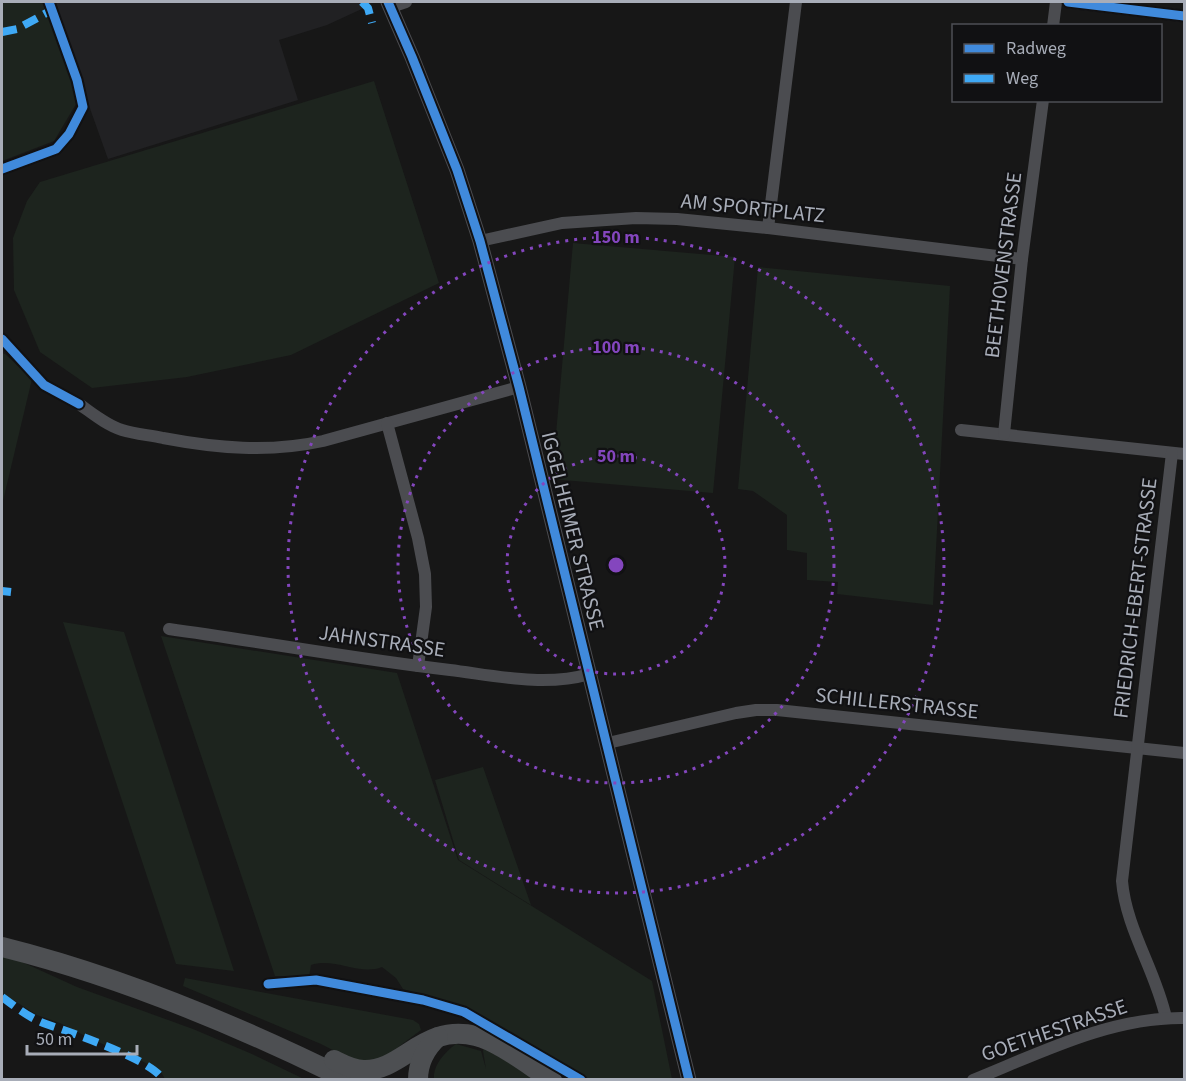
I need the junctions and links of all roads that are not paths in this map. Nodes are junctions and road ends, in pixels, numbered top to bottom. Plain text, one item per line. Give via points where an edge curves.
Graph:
1 (796, 2) edge
2 (1056, 2) edge
3 (1068, 2) edge
4 (395, 3) edge
5 (1185, 16) edge
6 (1053, 24) edge
7 (1043, 102) edge
8 (768, 228) junction
9 (480, 241) junction
10 (1022, 259) junction
11 (519, 387) junction
12 (78, 404) dead end
13 (387, 423) junction
14 (961, 430) dead end
15 (1004, 434) junction
16 (1172, 453) junction
17 (1185, 454) edge
18 (169, 629) dead end
19 (418, 666) junction
20 (590, 674) junction
21 (608, 743) junction
22 (1137, 747) junction
23 (1185, 753) edge
24 (2, 947) edge
25 (1166, 1018) junction
26 (1185, 1018) edge
27 (439, 1037) junction
28 (286, 1050) junction
29 (401, 1056) junction
30 (339, 1077) edge
31 (385, 1080) edge
32 (418, 1080) edge
33 (552, 1080) edge
34 (689, 1080) edge
35 (973, 1080) edge

1 - 8 street
2 - 6 street
3 - 5 street
4 - 9 street, IGGELHEIMER STRASSE
7 - 10 street, BEETHOVENSTRASSE
8 - 9 street, AM SPORTPLATZ via 677,219 609,219 562,222
8 - 10 street, AM SPORTPLATZ
9 - 11 street, IGGELHEIMER STRASSE
10 - 15 street, BEETHOVENSTRASSE
11 - 13 street
11 - 20 street, IGGELHEIMER STRASSE
12 - 13 street via 122,430 225,447 295,447
13 - 19 street via 425,573 426,607
14 - 15 street
15 - 16 street
16 - 17 street
16 - 22 street, FRIEDRICH-EBERT-STRASSE
18 - 19 street, JAHNSTRASSE
19 - 20 street, JAHNSTRASSE via 549,681
20 - 21 street, IGGELHEIMER STRASSE
21 - 22 street, SCHILLERSTRASSE via 766,710
21 - 34 street, IGGELHEIMER STRASSE
22 - 23 street, SCHILLERSTRASSE
22 - 25 street, FRIEDRICH-EBERT-STRASSE via 1123,896
24 - 28 main road via 130,986
25 - 26 street, GOETHESTRASSE
25 - 35 street, GOETHESTRASSE via 1113,1027
27 - 29 main road
27 - 32 main road via 420,1063
27 - 33 main road via 461,1034 486,1040
28 - 29 main road via 302,1048 363,1070 381,1068
28 - 30 main road
29 - 31 main road

